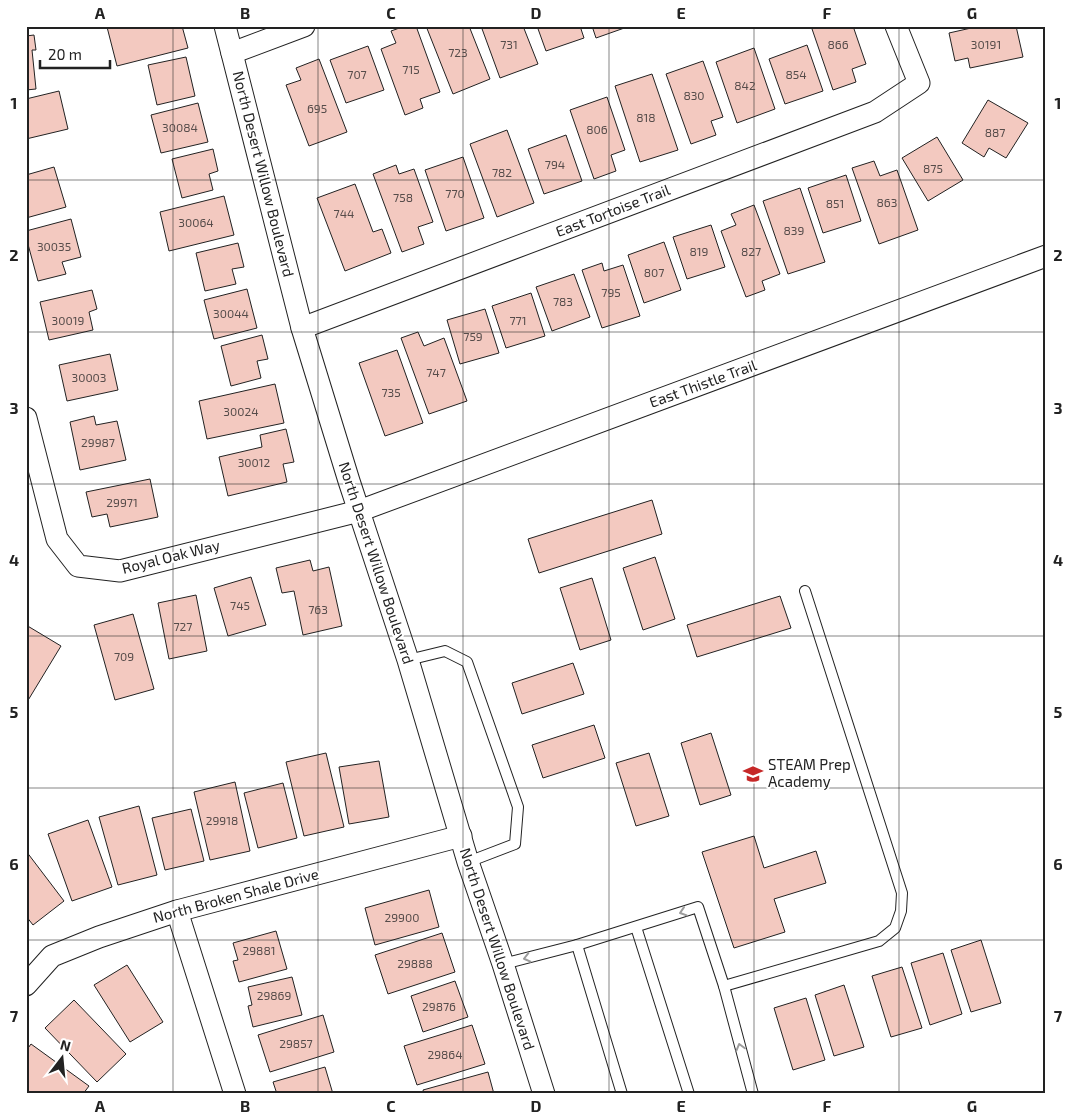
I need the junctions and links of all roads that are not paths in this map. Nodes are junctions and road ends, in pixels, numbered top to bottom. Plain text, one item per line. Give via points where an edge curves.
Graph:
1 (225, 26) edge
2 (304, 26) edge
3 (896, 26) edge
4 (232, 53) junction
5 (1046, 256) edge
6 (302, 328) junction
7 (26, 418) edge
8 (359, 511) junction
9 (805, 591) dead end
10 (408, 660) junction
11 (461, 836) junction
12 (468, 862) junction
13 (177, 911) junction
14 (636, 927) junction
15 (577, 945) junction
16 (503, 964) junction
17 (26, 985) edge
18 (724, 986) junction
19 (236, 1094) edge
20 (544, 1094) edge
21 (622, 1094) edge
22 (689, 1094) edge
23 (753, 1094) edge

1 - 4 street, North Desert Willow Boulevard
2 - 4 street
3 - 6 street, East Tortoise Trail via 919,83 875,112
4 - 6 street, North Desert Willow Boulevard
5 - 8 street, East Thistle Trail
6 - 8 street, North Desert Willow Boulevard
7 - 8 street, Royal Oak Way via 57,539 78,566 120,571
8 - 10 street, North Desert Willow Boulevard
9 - 18 lane via 902,893 901,910 895,928 879,941
10 - 11 street, North Desert Willow Boulevard
10 - 12 lane via 445,651 467,662 518,806 515,844
11 - 12 street, North Desert Willow Boulevard
11 - 13 street, North Broken Shale Drive
12 - 16 street, North Desert Willow Boulevard
13 - 17 street, North Broken Shale Drive via 52,956
13 - 19 street
14 - 15 lane
18 -> 14 lane via 698,907
14 - 22 lane
15 -> 16 lane
15 - 21 lane
16 - 20 street, North Desert Willow Boulevard
23 -> 18 lane

